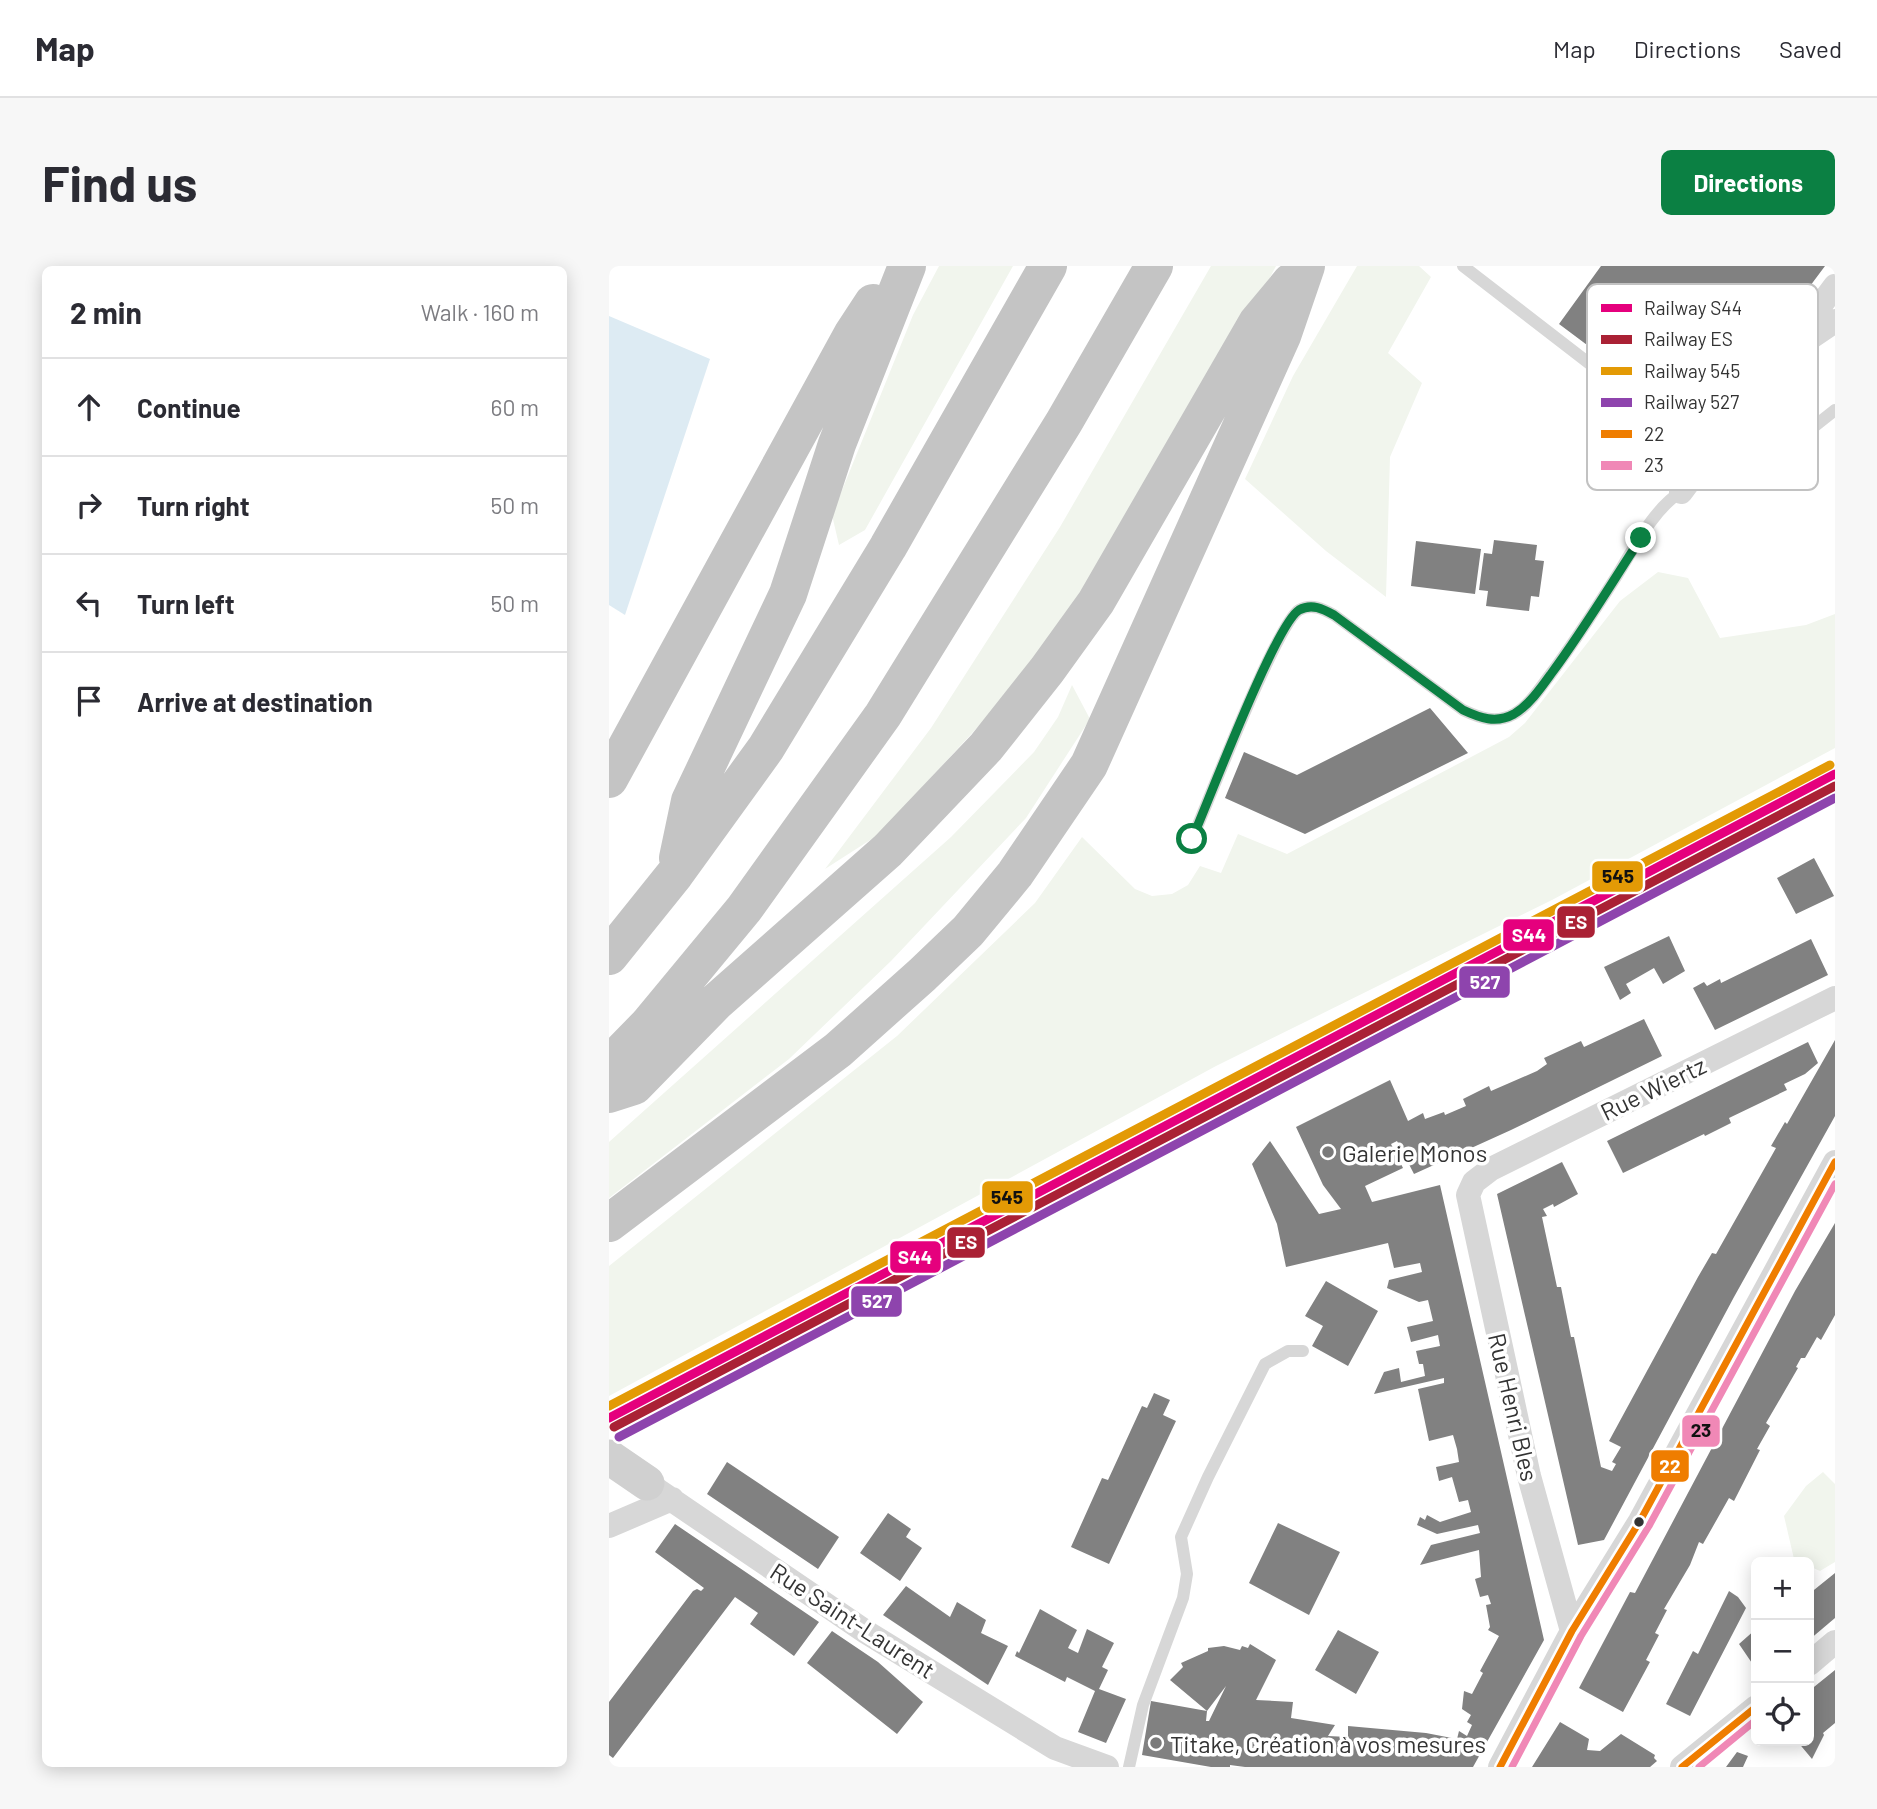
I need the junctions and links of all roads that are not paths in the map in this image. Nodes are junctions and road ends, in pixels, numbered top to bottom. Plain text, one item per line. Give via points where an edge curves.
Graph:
1 (897, 266) edge
2 (907, 266) edge
3 (1048, 266) edge
4 (1154, 266) edge
5 (1305, 266) edge
6 (1463, 266) edge
7 (1835, 286) edge
8 (1818, 309) edge
9 (1835, 321) edge
10 (1818, 332) edge
11 (1587, 361) edge
12 (1835, 410) edge
13 (1818, 423) edge
14 (1679, 490) edge
15 (1681, 492) joint
16 (609, 779) edge
17 (1192, 839) dead end
18 (675, 874) junction
19 (609, 956) edge
20 (1835, 998) edge
21 (609, 1065) edge
22 (609, 1094) edge
23 (1835, 1162) edge
24 (1474, 1182) joint
25 (609, 1223) edge
26 (1303, 1351) dead end
27 (609, 1457) edge
28 (659, 1491) junction
29 (609, 1526) edge
30 (1572, 1631) junction
31 (1835, 1642) edge
32 (1814, 1660) edge
33 (1751, 1711) edge
34 (1107, 1767) edge
35 (1129, 1767) edge
36 (1500, 1767) edge
37 (1682, 1767) edge

1 - 16 highway via 852,335
2 - 18 highway via 837,444 788,594 690,801
3 - 18 highway via 888,547 766,748
4 - 21 highway via 1064,422 883,715 744,909
5 - 22 highway via 1257,323 1096,602 986,747 888,850 716,1002 634,1086
5 - 25 highway via 1282,336 1089,765 1015,874 968,931 838,1050
6 - 11 lane
7 - 8 street
9 - 10 street
12 - 13 lane
14 - 15 lane
15 - 17 lane via 1641,538 1527,704 1499,719 1484,719 1463,710 1334,615 1316,606 1300,610 1286,624 1269,659
18 - 19 highway
20 - 24 street, Rue Wiertz via 1490,1169
23 - 30 street via 1640,1521
24 - 30 street, Rue Henri Bles via 1467,1199 1529,1476
26 - 35 lane via 1288,1351 1265,1364 1181,1537 1187,1574 1183,1598 1143,1705
27 - 28 street, Rue Saint-Laurent
28 - 29 street
28 - 34 street, Rue Saint-Laurent via 866,1632 1055,1748
30 - 36 street
31 - 32 street
33 - 37 street

